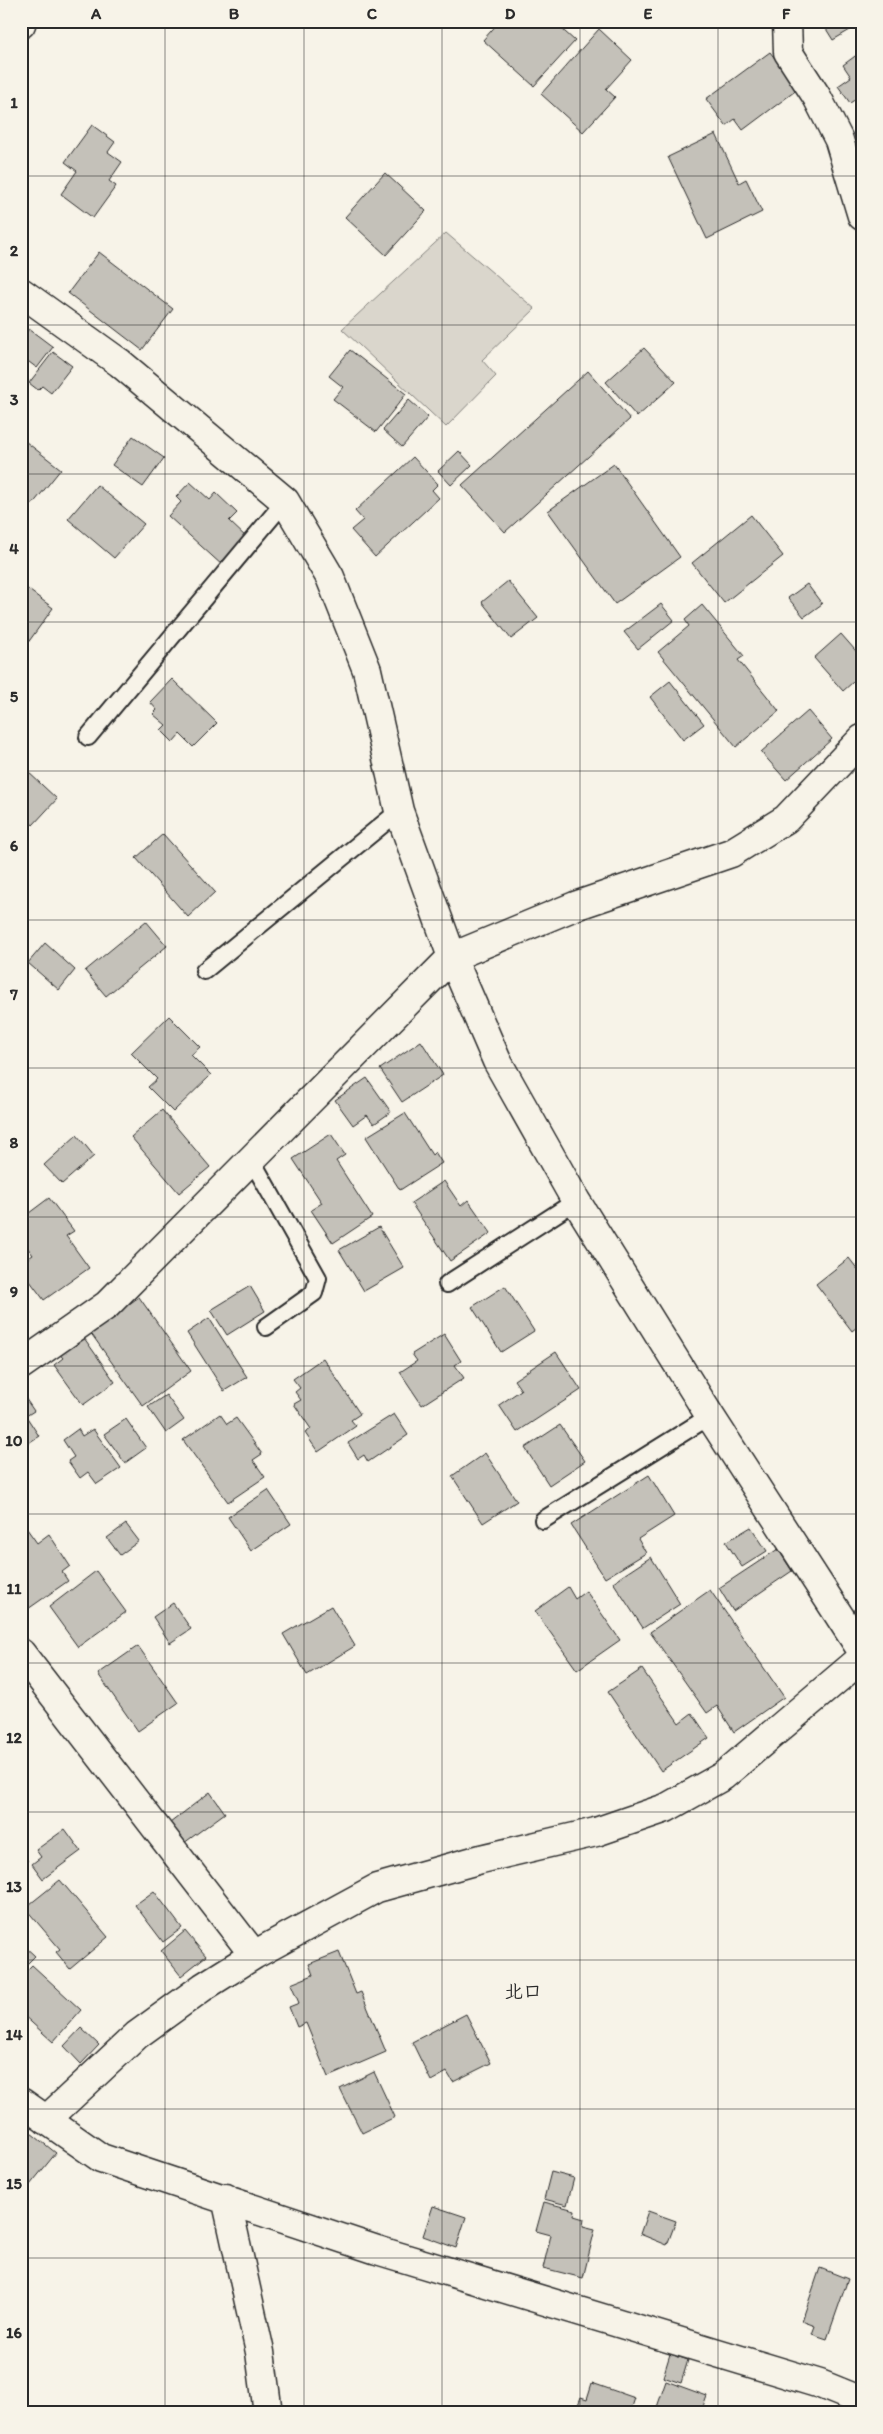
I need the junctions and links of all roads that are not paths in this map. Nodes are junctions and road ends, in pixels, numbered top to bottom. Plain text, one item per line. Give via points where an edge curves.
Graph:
1 (787, 21) edge
2 (862, 216) edge
3 (21, 292) edge
4 (285, 501) junction
5 (88, 737) dead end
6 (862, 739) edge
7 (400, 811) junction
8 (452, 957) junction
9 (204, 971) dead end
10 (251, 1159) junction
11 (576, 1200) junction
12 (448, 1284) dead end
13 (266, 1327) dead end
14 (22, 1363) edge
15 (710, 1416) junction
16 (543, 1520) dead end
17 (862, 1651) edge
18 (21, 1653) edge
19 (862, 1658) edge
20 (254, 1955) junction
21 (21, 2102) edge
22 (46, 2120) junction
23 (226, 2198) junction
24 (862, 2401) edge
25 (268, 2413) edge

1 - 2 street via 788,52 817,97 839,140
3 - 4 street via 120,363
4 - 5 lane
4 - 7 street via 330,577 366,670
6 - 8 street via 786,819 731,853 575,906
7 - 8 street
7 - 9 lane
8 - 10 street
8 - 11 street via 497,1061
10 - 13 lane via 318,1278 314,1293
10 - 14 street via 107,1305
11 - 12 lane
11 - 15 street
15 - 16 lane
15 - 17 street
18 - 20 street
19 - 20 street via 724,1776 666,1808 596,1832 377,1888
20 - 22 street via 137,2035
21 - 22 street
22 - 23 street via 101,2158
23 - 24 street via 377,2250 820,2384
23 - 25 street via 260,2352

